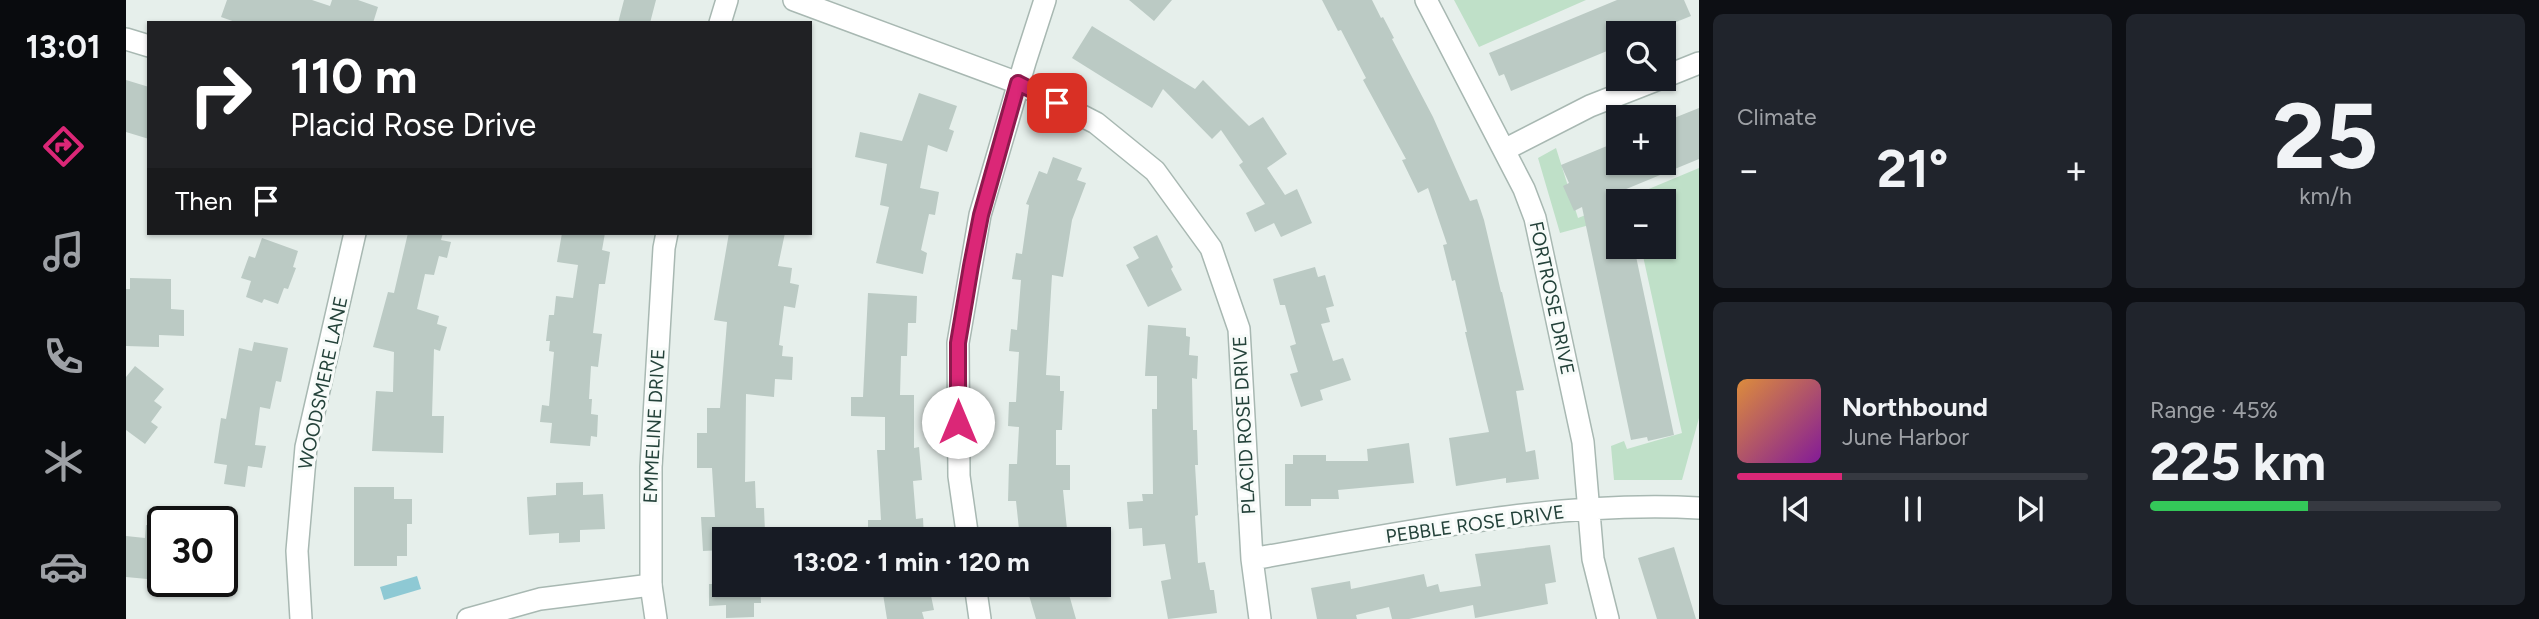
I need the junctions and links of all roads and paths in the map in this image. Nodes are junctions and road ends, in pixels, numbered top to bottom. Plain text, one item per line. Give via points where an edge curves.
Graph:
1 (727, 0) edge
2 (794, 0) edge
3 (1045, 0) edge
4 (1426, 0) edge
5 (721, 21) edge
6 (126, 39) edge
7 (147, 45) edge
8 (1699, 63) edge
9 (1676, 72) edge
10 (1018, 83) junction
11 (1628, 91) edge
12 (1504, 150) junction
13 (355, 235) edge
14 (667, 235) edge
15 (1699, 508) edge
16 (1588, 509) junction
17 (966, 527) edge
18 (1252, 559) junction
19 (651, 585) junction
20 (976, 597) edge
21 (301, 619) edge
22 (468, 619) edge
23 (656, 619) edge
24 (979, 619) edge
25 (1260, 619) edge
26 (1608, 619) edge

1 - 5 street
2 - 10 street, PLACID ROSE DRIVE
3 - 10 street
4 - 12 street, FORTROSE DRIVE
6 - 7 street
8 - 9 street
10 - 17 street via 981,215 958,343 959,476
10 - 18 street, PLACID ROSE DRIVE via 1096,123 1155,171 1211,248 1239,329
11 - 12 street
12 - 16 street, FORTROSE DRIVE via 1535,218 1583,442
13 - 21 street, WOODSMERE LANE via 306,447 297,551
14 - 19 street, EMMELINE DRIVE via 650,467
15 - 16 street, PEBBLE ROSE DRIVE
16 - 18 street, PEBBLE ROSE DRIVE via 1542,512
16 - 26 street, FORTROSE DRIVE via 1592,559
18 - 25 street, PLACID ROSE DRIVE
19 - 22 street via 540,599
19 - 23 street, EMMELINE DRIVE
20 - 24 street

